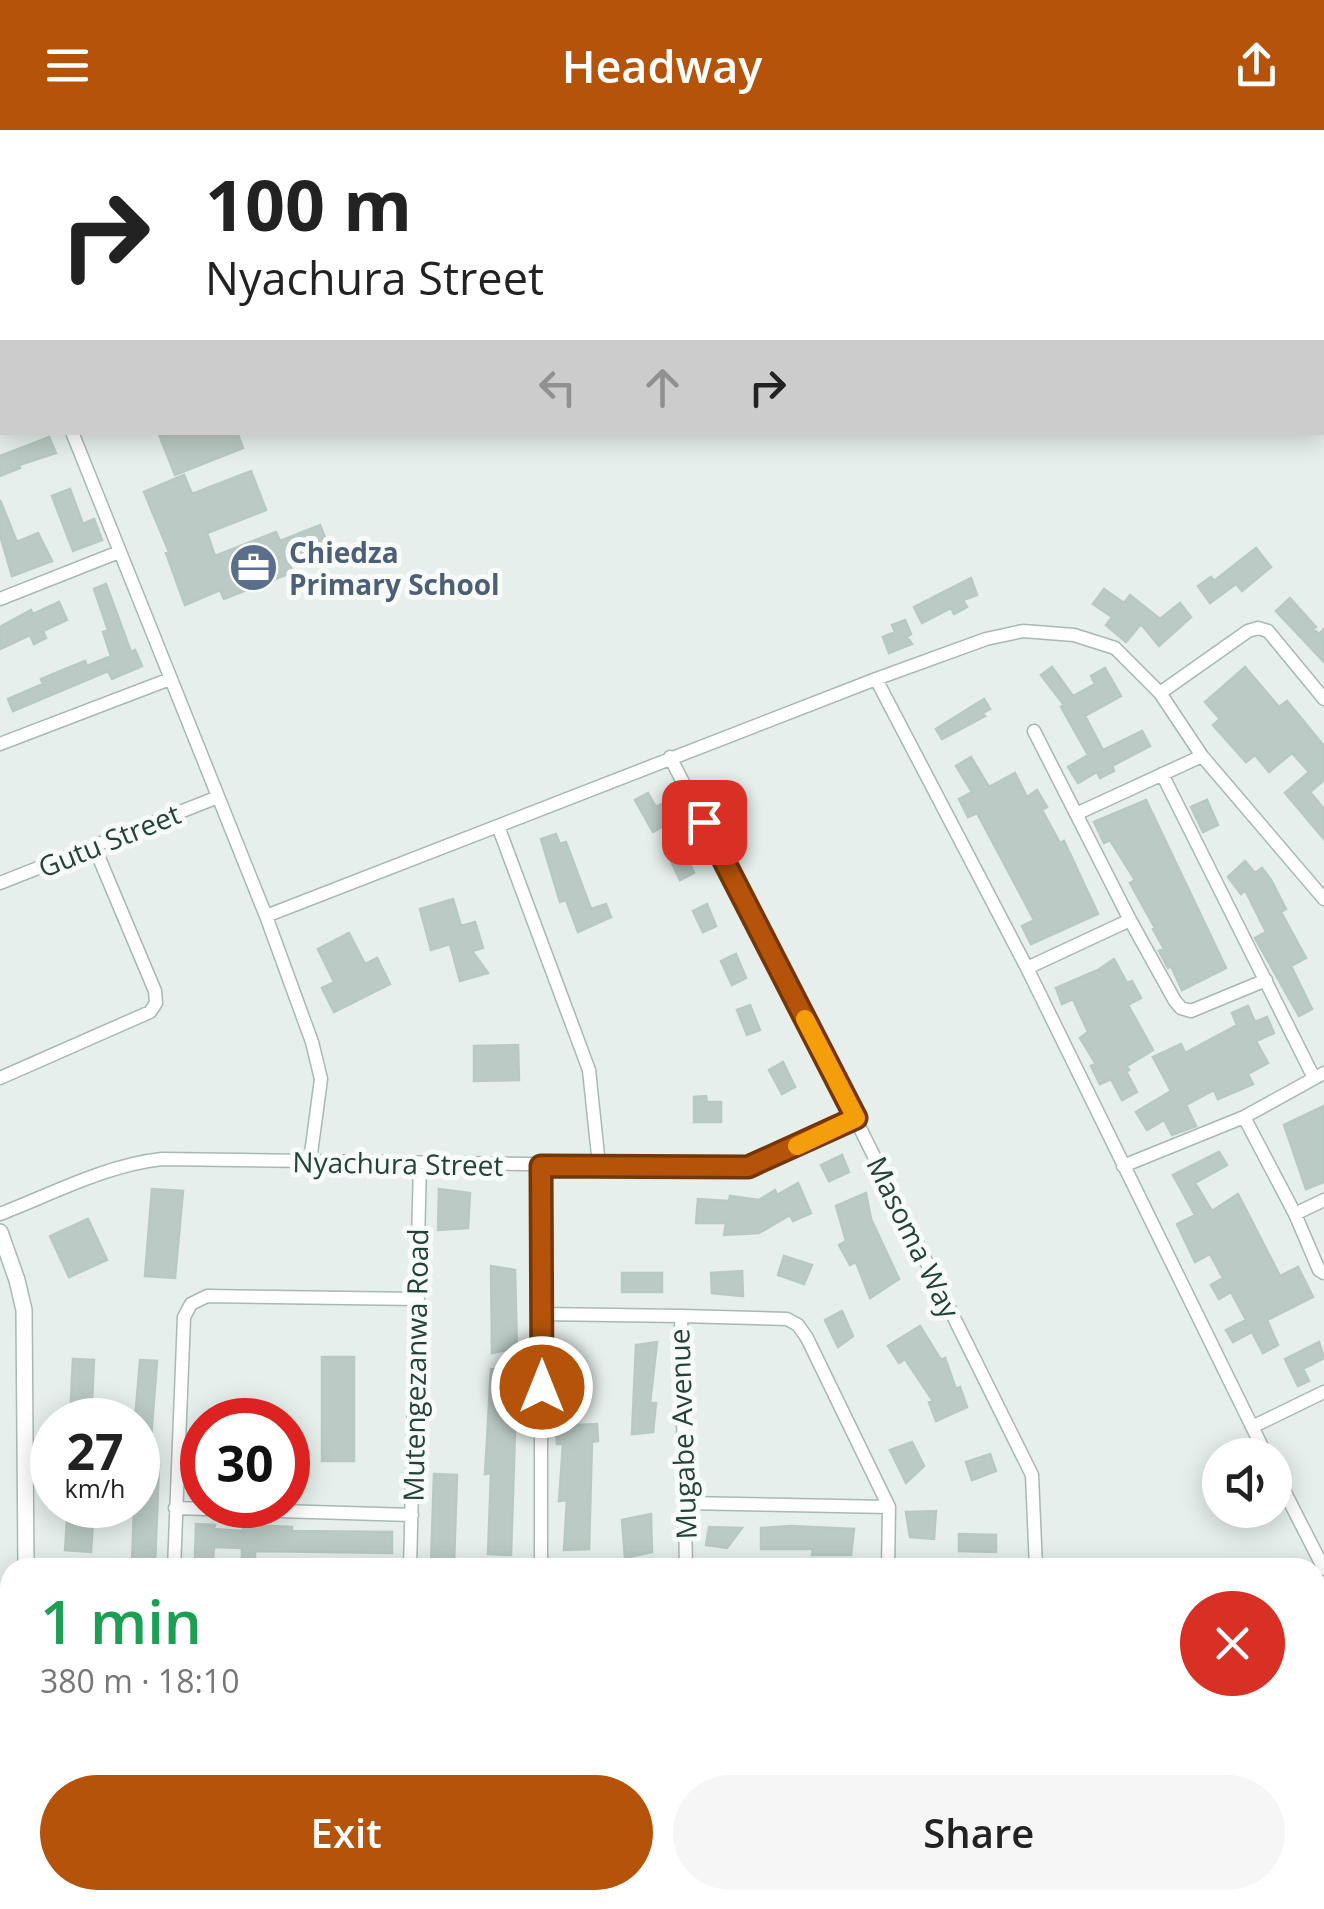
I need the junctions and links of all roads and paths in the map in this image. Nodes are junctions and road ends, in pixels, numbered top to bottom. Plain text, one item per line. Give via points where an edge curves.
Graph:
1 (73, 435) edge
2 (119, 552) junction
3 (0, 599) edge
4 (170, 678) junction
5 (876, 679) junction
6 (1160, 692) junction
7 (1324, 699) edge
8 (1034, 731) dead end
9 (0, 744) edge
10 (670, 756) junction
11 (1202, 756) junction
12 (1162, 774) junction
13 (218, 797) junction
14 (1076, 814) junction
15 (498, 826) junction
16 (94, 846) junction
17 (0, 884) edge
18 (1324, 899) edge
19 (266, 916) junction
20 (1130, 920) junction
21 (1026, 968) junction
22 (1266, 980) junction
23 (1319, 1075) edge
24 (0, 1078) edge
25 (1244, 1116) junction
26 (856, 1118) junction
27 (310, 1161) junction
28 (420, 1164) junction
29 (598, 1165) junction
30 (541, 1166) junction
31 (1123, 1166) junction
32 (1324, 1200) edge
33 (0, 1214) edge
34 (1295, 1214) junction
35 (0, 1232) edge
36 (1324, 1273) edge
37 (418, 1300) junction
38 (542, 1314) junction
39 (682, 1316) junction
40 (1324, 1392) edge
41 (1252, 1427) junction
42 (1258, 1438) edge
43 (684, 1503) junction
44 (1292, 1506) edge
45 (889, 1507) junction
46 (175, 1508) junction
47 (412, 1515) junction
48 (26, 1558) edge
49 (174, 1558) edge
50 (410, 1558) edge
51 (542, 1558) edge
52 (686, 1558) edge
53 (888, 1558) edge
54 (1036, 1558) edge
55 (1319, 1558) edge

1 - 2 street
2 - 3 street
2 - 4 street
4 - 9 street
4 - 13 street
5 - 6 street via 1023,631 1074,635 1115,648
5 - 10 street
5 - 21 street
6 - 7 street via 1258,628 1268,631
6 - 11 street
8 - 14 street
10 - 15 street
10 - 26 street, Masoma Way
11 - 12 street
11 - 18 street
12 - 14 street
12 - 22 street
13 - 16 street, Gutu Street
13 - 19 street
14 - 20 street
15 - 19 street
15 - 29 street via 589,1070
16 - 17 street, Gutu Street
16 - 24 street via 156,1003 150,1012
19 - 27 street via 321,1079
20 - 21 street
20 - 22 street via 1180,1008 1191,1010
21 - 31 street
22 - 23 street
23 - 25 street
25 - 31 street
25 - 34 street
26 - 29 street, Nyachura Street via 748,1167
26 - 54 street, Masoma Way via 1032,1474
27 - 28 street, Nyachura Street
27 - 33 street, Nyachura Street via 138,1162
28 - 30 street, Nyachura Street
28 - 37 street, Mutengezanwa Road
29 - 30 street, Nyachura Street
30 - 38 street
31 - 41 street
32 - 34 street
34 - 36 street
35 - 48 street via 24,1310
37 - 46 street via 208,1296 191,1304 184,1317
37 - 47 street, Mutengezanwa Road
38 - 39 street, Mugabe Avenue
38 - 51 street
39 - 43 street, Mugabe Avenue
39 - 45 street via 787,1319 798,1325
40 - 41 street
41 - 42 street
43 - 45 street
43 - 52 street, Mugabe Avenue
44 - 55 street
45 - 53 street
46 - 47 street
46 - 49 street
47 - 50 street, Mutengezanwa Road

